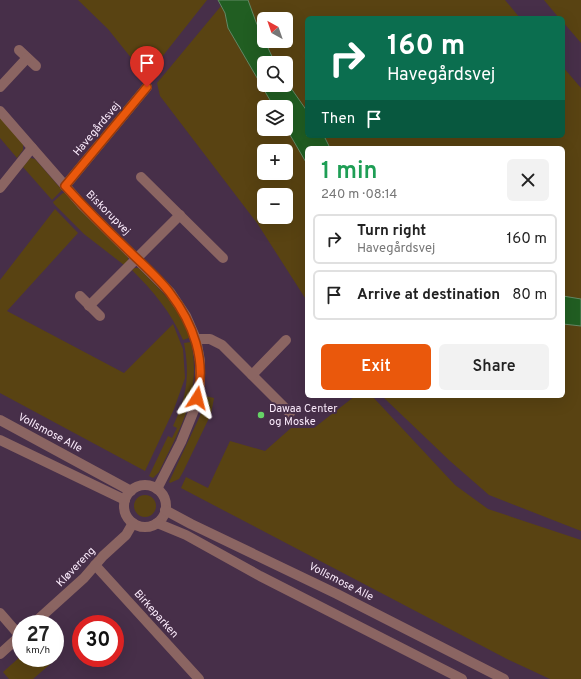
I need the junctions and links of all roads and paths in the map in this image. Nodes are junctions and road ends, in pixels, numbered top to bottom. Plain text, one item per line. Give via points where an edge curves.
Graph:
1 (19, 50) dead end
2 (27, 58) junction
3 (36, 66) dead end
4 (0, 86) edge
5 (147, 87) dead end
6 (0, 111) edge
7 (32, 148) junction
8 (141, 177) dead end
9 (65, 186) junction
10 (0, 188) edge
11 (180, 215) junction
12 (223, 258) dead end
13 (136, 259) junction
14 (80, 296) dead end
15 (89, 306) junction
16 (100, 316) dead end
17 (196, 339) junction
18 (286, 340) dead end
19 (252, 375) junction
20 (290, 413) dead end
21 (0, 420) edge
22 (0, 440) edge
23 (157, 489) junction
24 (131, 490) junction
25 (125, 500) junction
26 (166, 510) junction
27 (134, 523) junction
28 (157, 523) junction
29 (95, 565) junction
30 (0, 613) edge
31 (43, 615) edge
32 (12, 626) edge
33 (12, 643) edge
34 (0, 654) edge
35 (199, 679) edge
36 (462, 679) edge
37 (504, 679) edge

1 - 2 street
2 - 3 street
2 - 4 street
5 - 9 street, Havegårdsvej
6 - 7 street, Biskorupvej
7 - 9 street, Biskorupvej
7 - 10 street
8 - 11 street
9 - 13 street, Biskorupvej
11 - 12 street
11 - 13 street
13 - 15 street
13 - 17 street, Biskorupvej via 170,292 186,316
14 - 15 street
15 - 16 street
17 - 19 street via 210,339 222,345
17 - 23 street, Biskorupvej via 200,361 200,387 181,442
18 - 19 street
19 - 20 street
21 - 24 street, Vollsmose Alle
22 - 25 street
23 - 24 street via 142,486
23 - 26 street via 164,498
24 - 25 street
25 - 27 street via 126,513
26 - 28 street
26 - 37 street, Vollsmose Alle
27 - 28 street via 147,527
27 - 29 street, Kløvereng via 126,535
28 - 36 street via 186,535 260,576
29 - 31 street, Kløvereng
29 - 35 street, Birkeparken
30 - 32 street
33 - 34 street

